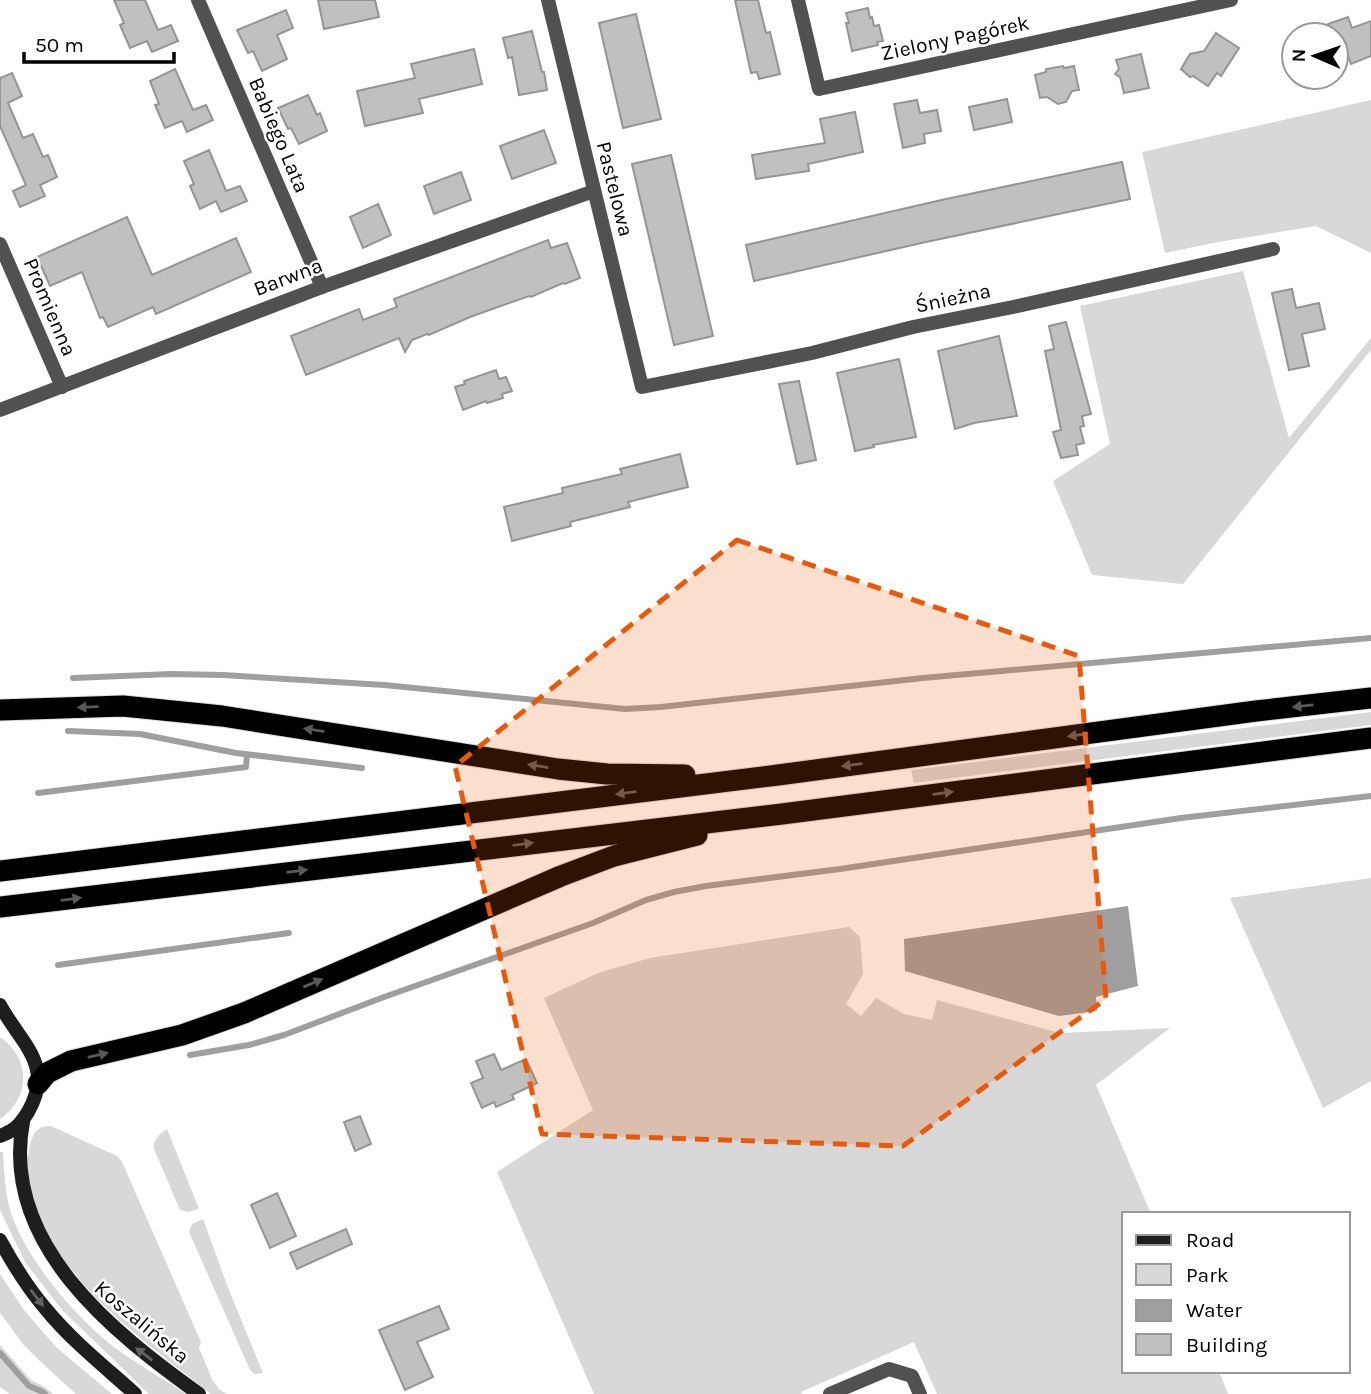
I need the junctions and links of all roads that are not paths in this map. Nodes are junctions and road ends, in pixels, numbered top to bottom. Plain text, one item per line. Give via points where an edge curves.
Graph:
1 (548, 0) edge
2 (798, 0) edge
3 (1231, 0) edge
4 (204, 2) edge
5 (594, 191) junction
6 (0, 244) edge
7 (1273, 249) dead end
8 (322, 287) junction
9 (62, 387) junction
10 (642, 387) joint
11 (0, 410) edge
12 (1371, 698) edge
13 (0, 710) edge
14 (1371, 738) edge
15 (778, 775) junction
16 (782, 814) junction
17 (0, 871) edge
18 (2, 907) edge
19 (0, 1005) edge
20 (38, 1084) junction
21 (23, 1122) junction
22 (0, 1136) edge
23 (0, 1240) edge
24 (135, 1394) edge
25 (199, 1394) edge
26 (830, 1394) edge
27 (920, 1394) edge

1 - 5 street, Pastelowa
2 - 3 street, Zielony Pagórek via 819,89
4 - 8 street, Babiego Lata
5 - 8 street, Barwna
5 - 10 street, Pastelowa
6 - 9 street, Promienna
7 - 10 street, Śnieżna
8 - 9 street, Barwna
9 - 11 street, Barwna
12 -> 15 highway
15 -> 13 highway via 607,774 558,769 222,716 123,706
16 -> 14 highway
15 -> 17 highway
18 -> 16 highway
20 -> 16 highway via 47,1073 71,1061 182,1035 244,1013 614,856
19 - 20 main road via 32,1054
20 - 21 main road, Koszalińska
21 - 22 main road
25 -> 21 main road, Koszalińska via 110,1328 58,1274 27,1221 17,1182 16,1150
23 -> 24 main road via 45,1309
26 - 27 street via 888,1369 912,1376

